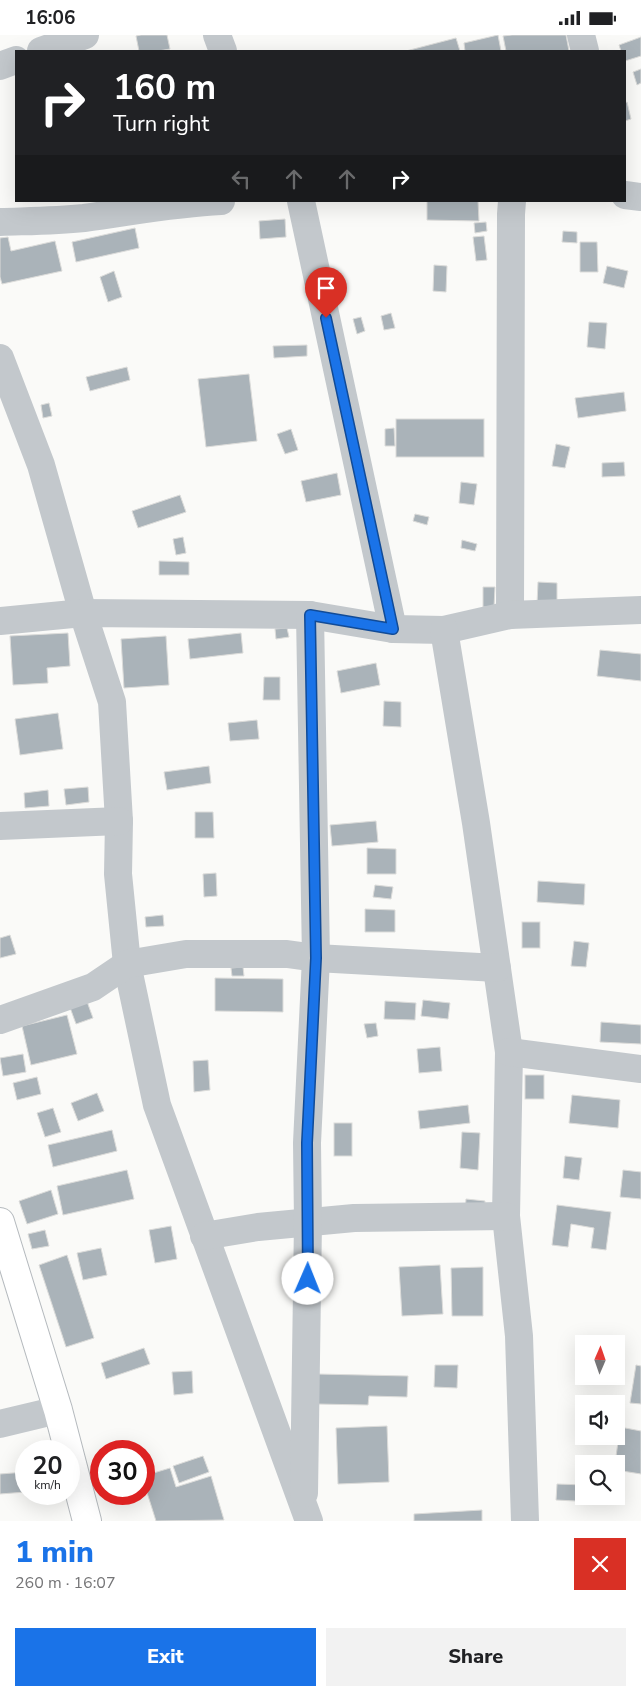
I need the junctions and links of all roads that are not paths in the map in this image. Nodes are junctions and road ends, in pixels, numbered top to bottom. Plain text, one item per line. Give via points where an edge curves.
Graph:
1 (85, 35) edge
2 (217, 35) edge
3 (582, 35) edge
4 (44, 50) edge
5 (223, 50) edge
6 (585, 50) edge
7 (15, 60) edge
8 (0, 65) edge
9 (626, 195) edge
10 (641, 197) edge
11 (201, 202) edge
12 (301, 202) edge
13 (512, 202) edge
14 (0, 222) edge
15 (0, 358) edge
16 (641, 610) edge
17 (83, 613) junction
18 (310, 615) junction
19 (510, 615) junction
20 (0, 621) edge
21 (393, 629) junction
22 (444, 630) junction
23 (120, 821) junction
24 (0, 826) edge
25 (316, 958) junction
26 (127, 963) junction
27 (497, 968) junction
28 (0, 1020) edge
29 (509, 1052) junction
30 (641, 1069) edge
31 (506, 1216) junction
32 (0, 1222) edge
33 (308, 1222) junction
34 (204, 1236) junction
35 (58, 1410) junction
36 (0, 1424) edge
37 (307, 1515) edge
38 (87, 1521) edge
39 (525, 1521) edge

1 - 4 street
2 - 5 street
3 - 6 street
7 - 8 street
9 - 10 street
11 - 14 street via 83,218
12 - 21 street
13 - 19 street
15 - 17 street via 41,465
16 - 19 street
17 - 18 street
17 - 20 street
17 - 23 street via 112,702
18 - 21 street
18 - 25 street
19 - 22 street
21 - 22 street
22 - 27 street
23 - 24 street
23 - 26 street via 118,874
25 - 26 street via 287,954 186,954
25 - 27 street
25 - 33 street via 307,1143
26 - 28 street via 93,987
26 - 34 street via 157,1105
27 - 29 street
29 - 30 street
29 - 31 street
31 - 33 street via 354,1218
31 - 39 street via 519,1336
32 - 35 main road
33 - 34 street
33 - 37 street
34 - 37 street
35 - 36 street
35 - 38 main road

